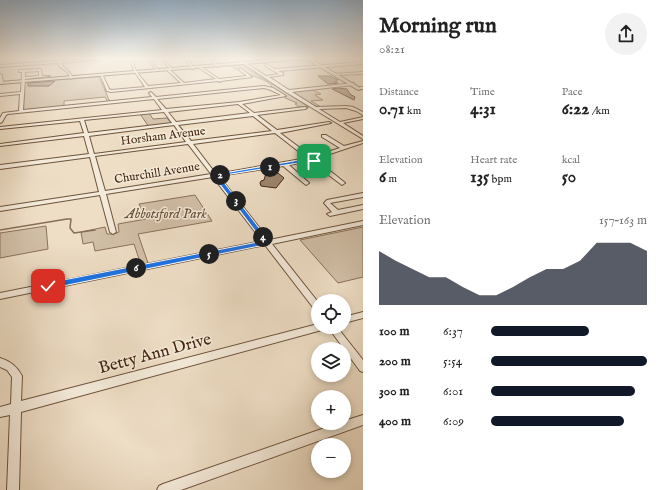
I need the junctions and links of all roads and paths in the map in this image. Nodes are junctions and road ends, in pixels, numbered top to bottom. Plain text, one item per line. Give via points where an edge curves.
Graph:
1 (23, 80) edge
2 (17, 81) edge
3 (104, 81) edge
4 (142, 81) edge
5 (181, 81) edge
6 (220, 81) edge
7 (271, 81) edge
8 (345, 81) edge
9 (1, 83) edge
10 (349, 83) junction
11 (184, 84) junction
12 (147, 88) junction
13 (362, 89) edge
14 (287, 91) junction
15 (23, 93) junction
16 (151, 93) dead end
17 (0, 95) edge
18 (155, 98) junction
19 (239, 103) junction
20 (305, 108) dead end
21 (315, 108) junction
22 (164, 110) junction
23 (21, 111) junction
24 (362, 112) edge
25 (255, 116) junction
26 (363, 118) edge
27 (82, 120) junction
28 (0, 122) edge
29 (329, 123) dead end
30 (338, 123) junction
31 (175, 125) junction
32 (0, 128) edge
33 (275, 132) junction
34 (86, 135) junction
35 (324, 136) dead end
36 (363, 138) edge
37 (189, 142) junction
38 (363, 142) edge
39 (0, 146) edge
40 (343, 148) junction
41 (91, 155) junction
42 (311, 160) junction
43 (285, 165) junction
44 (0, 167) edge
45 (216, 175) junction
46 (306, 183) dead end
47 (342, 183) dead end
48 (103, 193) junction
49 (363, 195) edge
50 (363, 207) edge
51 (0, 208) edge
52 (363, 223) edge
53 (113, 232) dead end
54 (267, 242) junction
55 (0, 296) edge
56 (311, 299) edge
57 (363, 315) edge
58 (351, 318) edge
59 (311, 329) edge
60 (337, 334) edge
61 (0, 362) edge
62 (363, 368) edge
63 (15, 407) junction
64 (0, 412) edge
65 (363, 420) edge
66 (12, 490) edge
67 (163, 490) edge

1 - 15 street
2 - 9 main road
3 - 12 street via 109,90
4 - 12 street
5 - 11 street
6 - 11 street
7 - 14 street
8 - 10 main road
10 - 13 main road
10 - 14 street
11 - 12 street
14 - 21 street
15 - 17 street
15 - 23 street
16 - 18 street
18 - 19 street via 264,87 278,92 283,97
18 - 22 street
18 - 23 street
19 - 22 street
19 - 25 street
20 - 25 street
21 - 24 street via 338,106
21 - 30 street
22 - 27 street
22 - 31 street
23 - 28 street via 5,113
25 - 31 street
25 - 33 street
26 - 30 street
27 - 32 street
27 - 34 street
29 - 33 street, Horsham Avenue
30 - 36 street
31 - 34 street
31 - 37 street
33 - 37 street, Horsham Avenue
33 - 42 street
34 - 39 street
34 - 41 street
35 - 40 street
37 - 41 street, Horsham Avenue
37 - 45 street
38 - 40 street, Churchill Avenue
40 - 42 street, Churchill Avenue
41 - 44 street, Horsham Avenue
41 - 48 street
42 - 43 street, Churchill Avenue
42 - 47 street
43 - 45 street, Churchill Avenue
43 - 46 street
45 - 48 street, Churchill Avenue
45 - 54 street
48 - 51 street, Churchill Avenue
48 - 53 street
49 - 50 street via 327,203 333,213
52 - 54 street
54 - 55 street
54 - 56 street
57 - 58 street
59 - 63 street, Betty Ann Drive
60 - 62 street
61 - 63 street via 16,374
63 - 64 street, Betty Ann Drive
63 - 66 street
65 - 67 street

